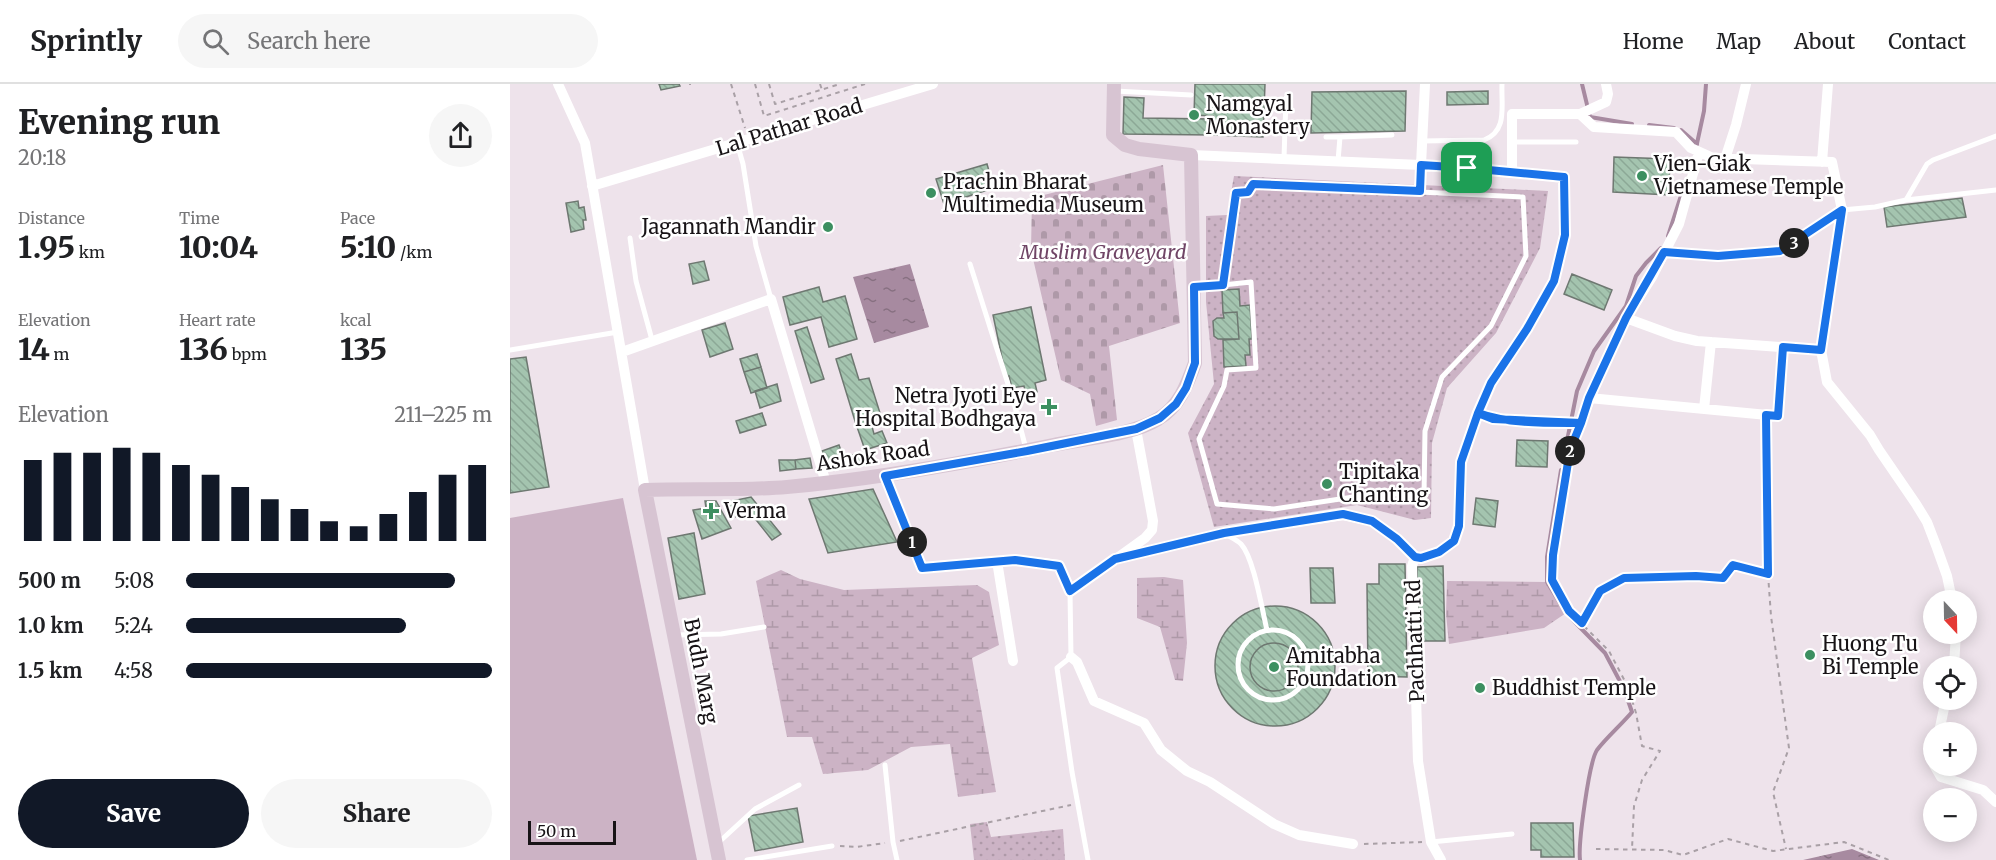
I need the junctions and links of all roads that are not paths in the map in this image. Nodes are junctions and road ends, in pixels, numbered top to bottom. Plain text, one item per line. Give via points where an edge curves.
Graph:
1 (558, 84) edge
2 (933, 84) edge
3 (1425, 84) edge
4 (1502, 84) edge
5 (1606, 84) edge
6 (1746, 84) edge
7 (1828, 84) edge
8 (1114, 88) edge
9 (1191, 94) dead end
10 (1286, 98) dead end
11 (1580, 113) junction
12 (1392, 135) dead end
13 (1996, 136) edge
14 (1326, 137) dead end
15 (1341, 137) junction
16 (1422, 141) junction
17 (1512, 142) junction
18 (1576, 142) dead end
19 (737, 143) junction
20 (1695, 150) junction
21 (1191, 155) junction
22 (1284, 158) junction
23 (1725, 159) junction
24 (1338, 161) junction
25 (1822, 162) junction
26 (1421, 165) junction
27 (1512, 172) junction
28 (592, 186) junction
29 (1996, 190) edge
30 (1420, 191) junction
31 (1906, 200) junction
32 (1842, 210) junction
33 (630, 238) dead end
34 (1664, 252) junction
35 (970, 264) dead end
36 (1223, 285) junction
37 (1194, 287) junction
38 (771, 299) junction
39 (1626, 318) junction
40 (618, 332) junction
41 (653, 342) junction
42 (1711, 342) junction
43 (1783, 347) junction
44 (510, 350) edge
45 (1821, 350) junction
46 (622, 352) junction
47 (1589, 398) junction
48 (1704, 409) junction
49 (1478, 413) junction
50 (1581, 423) junction
51 (1136, 429) junction
52 (1027, 451) junction
53 (885, 476) junction
54 (826, 483) junction
55 (645, 490) junction
56 (1224, 533) junction
57 (1415, 557) junction
58 (1115, 559) junction
59 (997, 561) junction
60 (1552, 580) road end
61 (1950, 590) edge
62 (1070, 591) junction
63 (764, 627) dead end
64 (1267, 630) junction
65 (674, 635) junction
66 (1071, 657) junction
67 (1013, 661) dead end
68 (885, 765) dead end
69 (1940, 776) edge
70 (799, 786) dead end
71 (1996, 802) edge
72 (1512, 834) dead end
73 (1431, 842) junction
74 (1353, 844) road end
75 (716, 845) junction
76 (832, 846) road end
77 (719, 860) edge
78 (747, 860) edge
79 (897, 860) edge
80 (1088, 860) edge
81 (1441, 860) edge

1 - 28 street via 585,143
2 - 19 street, Lal Pathar Road
3 - 16 street
4 - 16 lane via 1501,123 1492,136 1484,140
5 - 11 street via 1606,102
6 - 23 street
7 - 25 street
8 - 9 lane
8 - 21 street via 1113,135 1125,145 1139,149
10 - 22 lane
11 - 17 street via 1512,114
11 - 20 street via 1594,127 1676,132
12 - 15 lane
13 - 31 lane via 1927,164
14 - 15 lane
15 - 24 lane
16 - 26 street
17 - 18 lane
17 - 27 street
19 - 28 street, Lal Pathar Road
19 - 38 lane via 756,246
20 - 23 street
20 - 34 street via 1679,224
21 - 22 street
21 - 37 street, Ashok Road
22 - 24 street
23 - 25 street
24 - 26 street
25 - 32 street via 1832,162
26 - 27 street
26 - 30 lane
27 - 49 street via 1564,177 1565,235 1554,281 1491,383
28 - 40 street
29 - 31 lane
30 - 36 lane via 1253,184 1248,192 1236,193
30 - 36 lane via 1524,197 1526,256 1491,326 1442,377 1425,431 1424,496 1380,493 1274,509 1217,504 1198,439 1224,386 1227,370 1256,368 1251,282
31 - 32 lane
32 - 34 street via 1780,251 1718,256
32 - 45 street
33 - 41 lane via 636,281
34 - 39 street
35 - 52 lane
36 - 37 lane
37 - 51 street, Ashok Road via 1195,363 1186,388 1160,418
38 - 41 street
38 - 54 street
39 - 42 street via 1675,336
39 - 47 street
40 - 44 lane
40 - 46 street
41 - 46 street
42 - 43 street
42 - 48 street
43 - 45 street
43 - 48 street via 1778,416
45 - 61 street via 1827,382 1870,435 1927,522
46 - 55 street
47 - 48 street
47 - 50 street
49 - 50 street via 1493,419
49 - 57 street, Pachhatti Rd via 1461,462 1459,526 1454,541 1439,552
50 - 60 street via 1570,450
51 - 52 street, Ashok Road
51 - 58 street via 1152,530
52 - 53 street, Ashok Road
53 - 54 street, Ashok Road
53 - 59 street via 922,568
54 - 55 street, Ashok Road
55 - 65 street, Budh Marg
56 - 57 street via 1343,514 1372,521
56 - 58 street
56 - 64 lane via 1245,550
57 - 73 street, Pachhatti Rd via 1412,566 1418,761
58 - 62 street
59 - 62 street via 1059,566
59 - 67 street
62 - 66 lane
63 - 65 lane via 721,634
64 - 64 lane via 1290,634 1306,651 1309,662 1303,684 1284,699 1251,693 1239,674 1241,651 1256,634
65 - 75 street, Budh Marg
66 - 74 street via 1077,662 1094,702 1144,723 1161,750 1187,771 1299,836
66 - 80 lane via 1057,668
68 - 79 lane
69 - 71 street via 1983,790
70 - 75 lane via 755,809
72 - 73 lane
73 - 81 street, Pachhatti Rd
75 - 77 street, Budh Marg
76 - 78 lane

